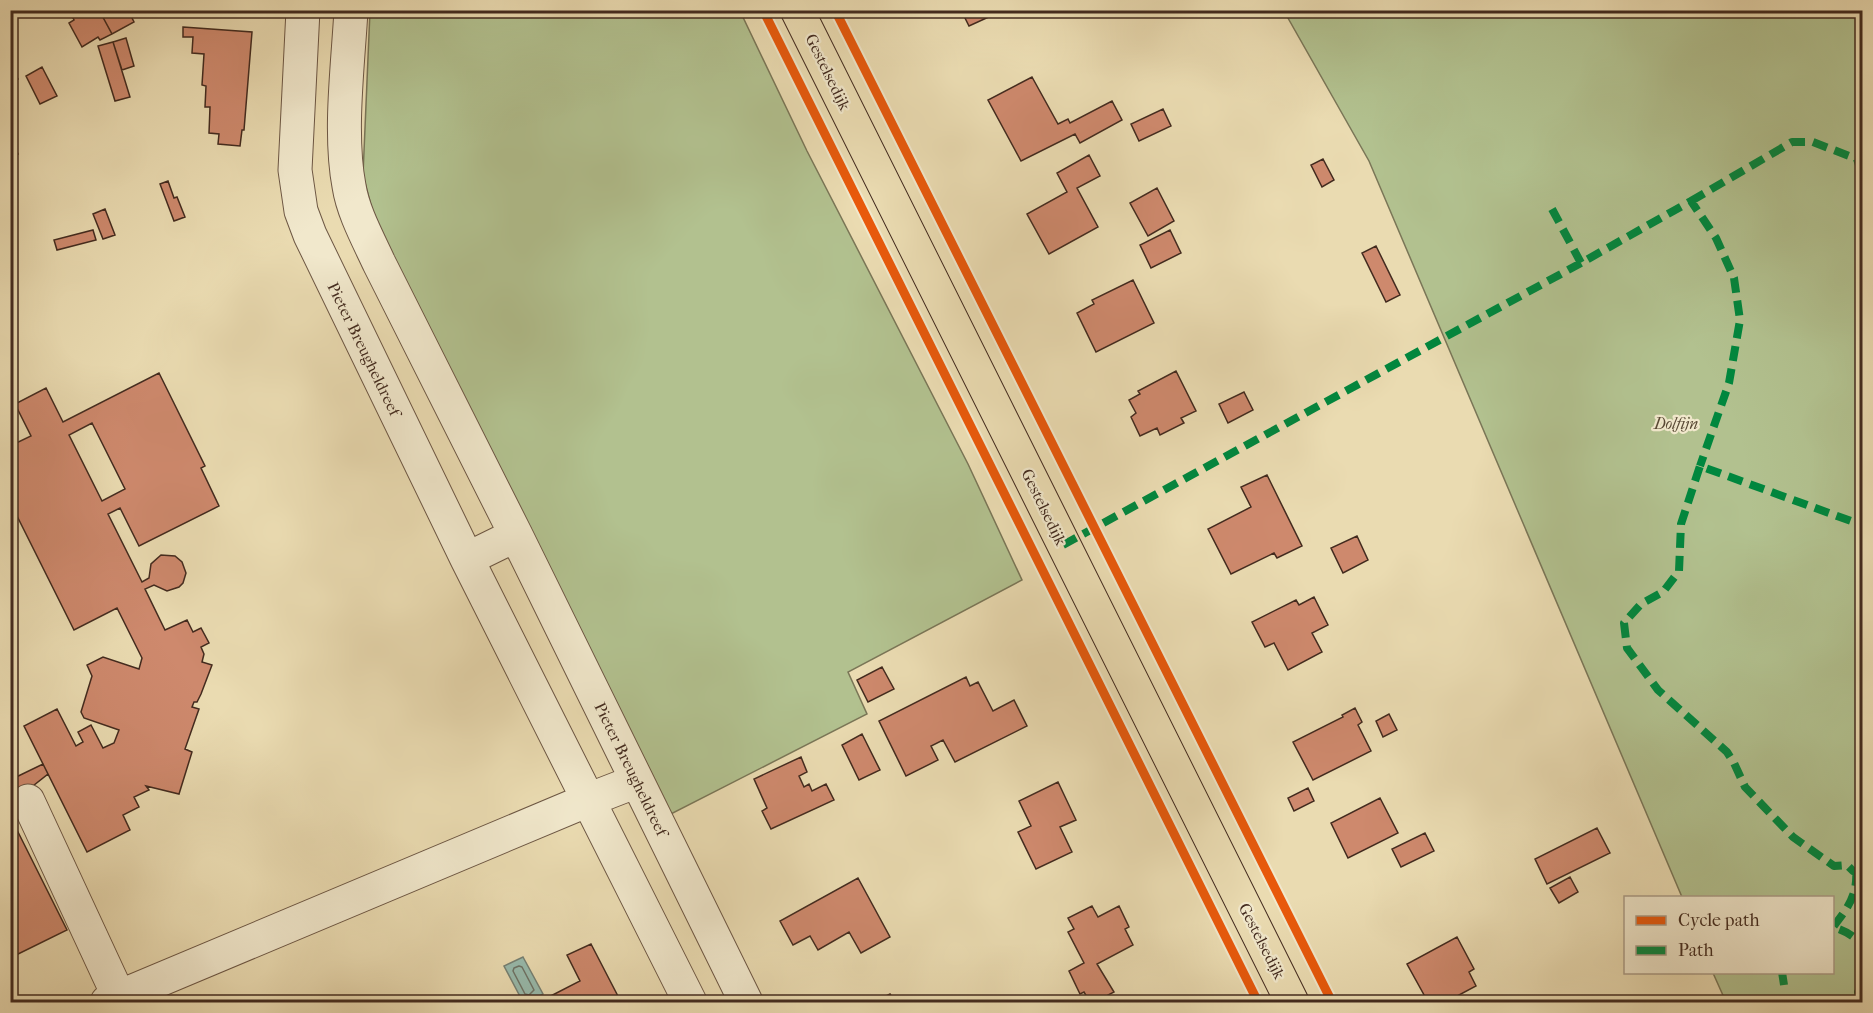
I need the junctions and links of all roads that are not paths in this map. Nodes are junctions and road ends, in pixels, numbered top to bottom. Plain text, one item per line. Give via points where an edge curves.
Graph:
1 (303, 10) edge
2 (351, 10) edge
3 (797, 10) edge
4 (360, 219) junction
5 (310, 235) junction
6 (516, 535) junction
7 (466, 559) junction
8 (637, 782) junction
9 (588, 800) junction
10 (28, 801) dead end
11 (113, 1000) edge
12 (690, 1002) edge
13 (746, 1002) edge
14 (1292, 1002) edge

1 - 5 street, Pieter Breugheldreef via 295,170 301,211
2 - 4 street, Pieter Breugheldreef via 344,147 349,188
3 - 14 main road, Gestelsedijk
4 - 5 street
4 - 6 street, Pieter Breugheldreef
5 - 7 street, Pieter Breugheldreef
6 - 7 street
6 - 8 street, Pieter Breugheldreef
7 - 9 street, Pieter Breugheldreef
8 - 9 street
8 - 13 street, Pieter Breugheldreef
9 - 11 street
9 - 12 street, Pieter Breugheldreef
10 - 11 street

